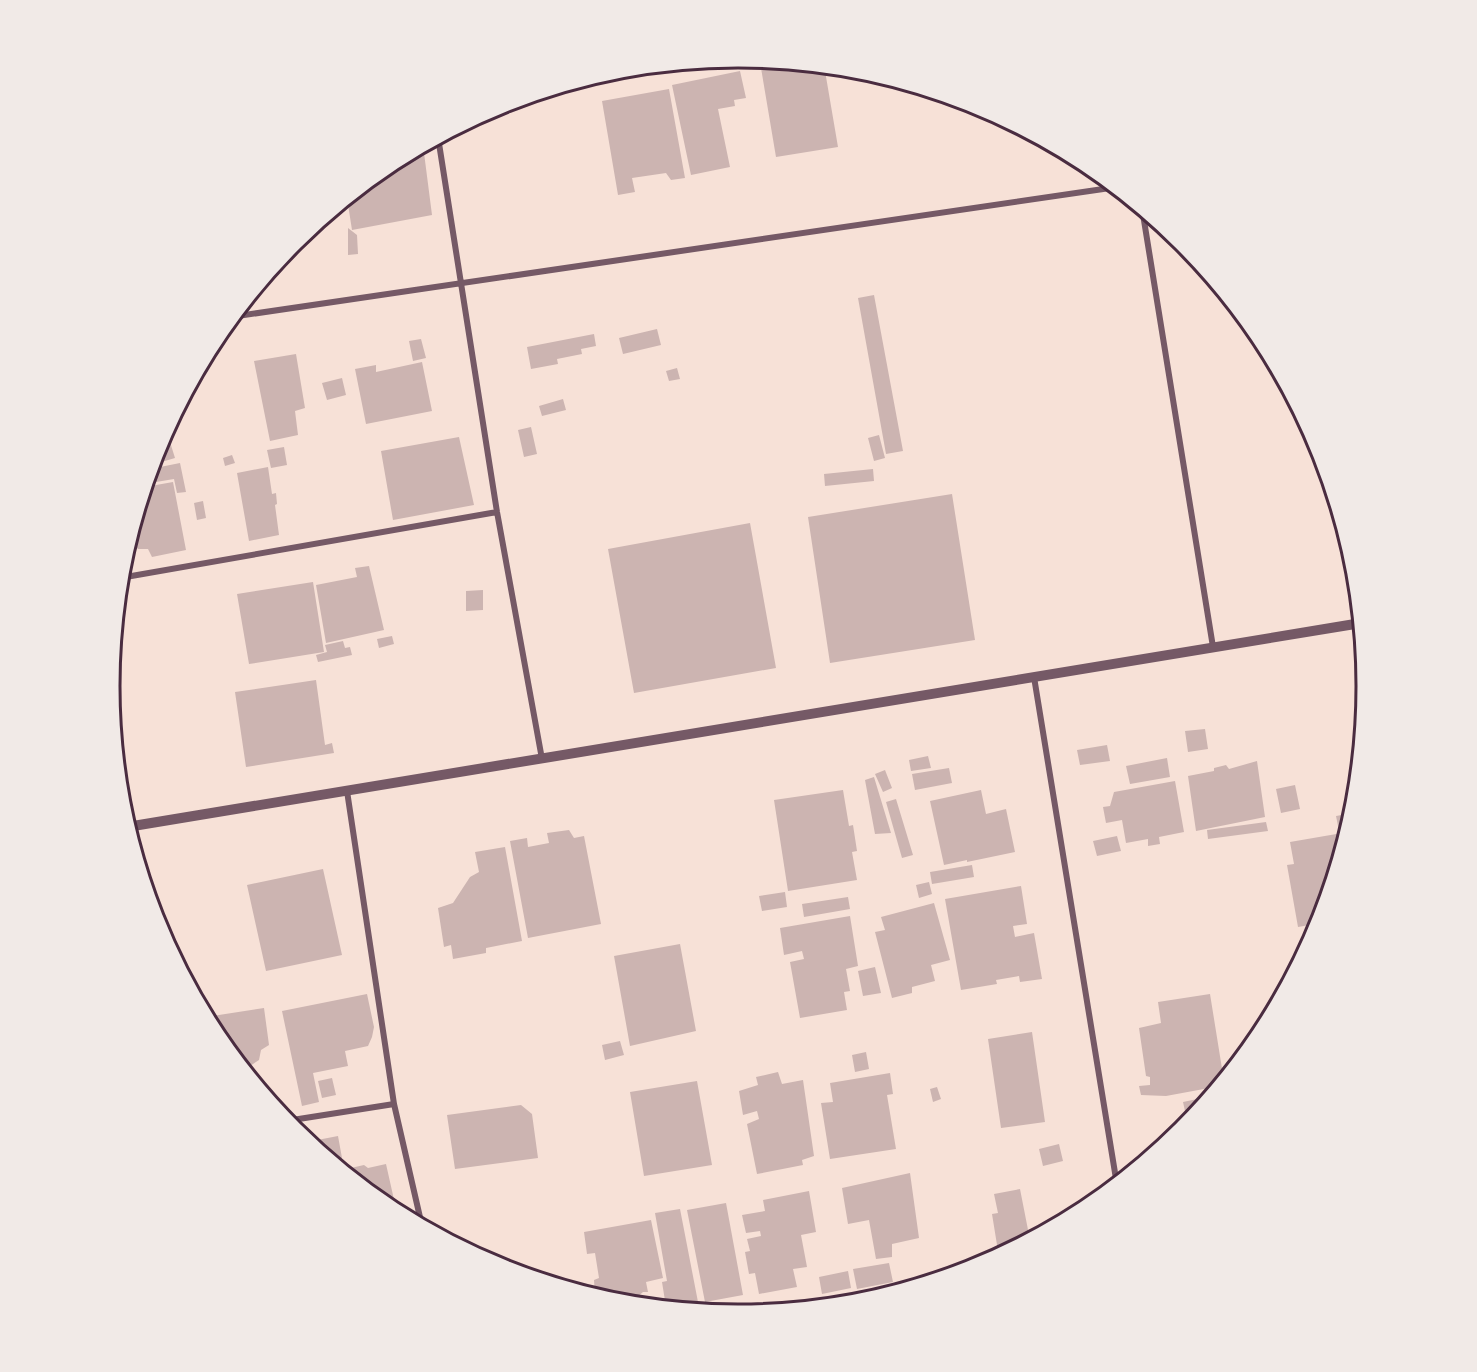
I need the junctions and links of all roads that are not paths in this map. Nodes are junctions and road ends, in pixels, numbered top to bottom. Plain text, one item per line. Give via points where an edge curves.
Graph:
1 (439, 145) edge
2 (1106, 189) edge
3 (1144, 219) edge
4 (460, 284) junction
5 (243, 315) edge
6 (497, 512) junction
7 (130, 576) edge
8 (1354, 624) edge
9 (1214, 647) junction
10 (1034, 677) junction
11 (542, 759) junction
12 (347, 791) junction
13 (136, 825) edge
14 (394, 1104) junction
15 (297, 1119) edge
16 (1116, 1176) edge
17 (420, 1216) edge

1 - 4 street
2 - 4 street
3 - 9 street
4 - 5 street
4 - 6 street
6 - 7 street
6 - 11 street
8 - 9 street
9 - 10 street
10 - 11 street
10 - 16 street
11 - 12 street
12 - 13 street
12 - 14 street
14 - 15 street
14 - 17 street

